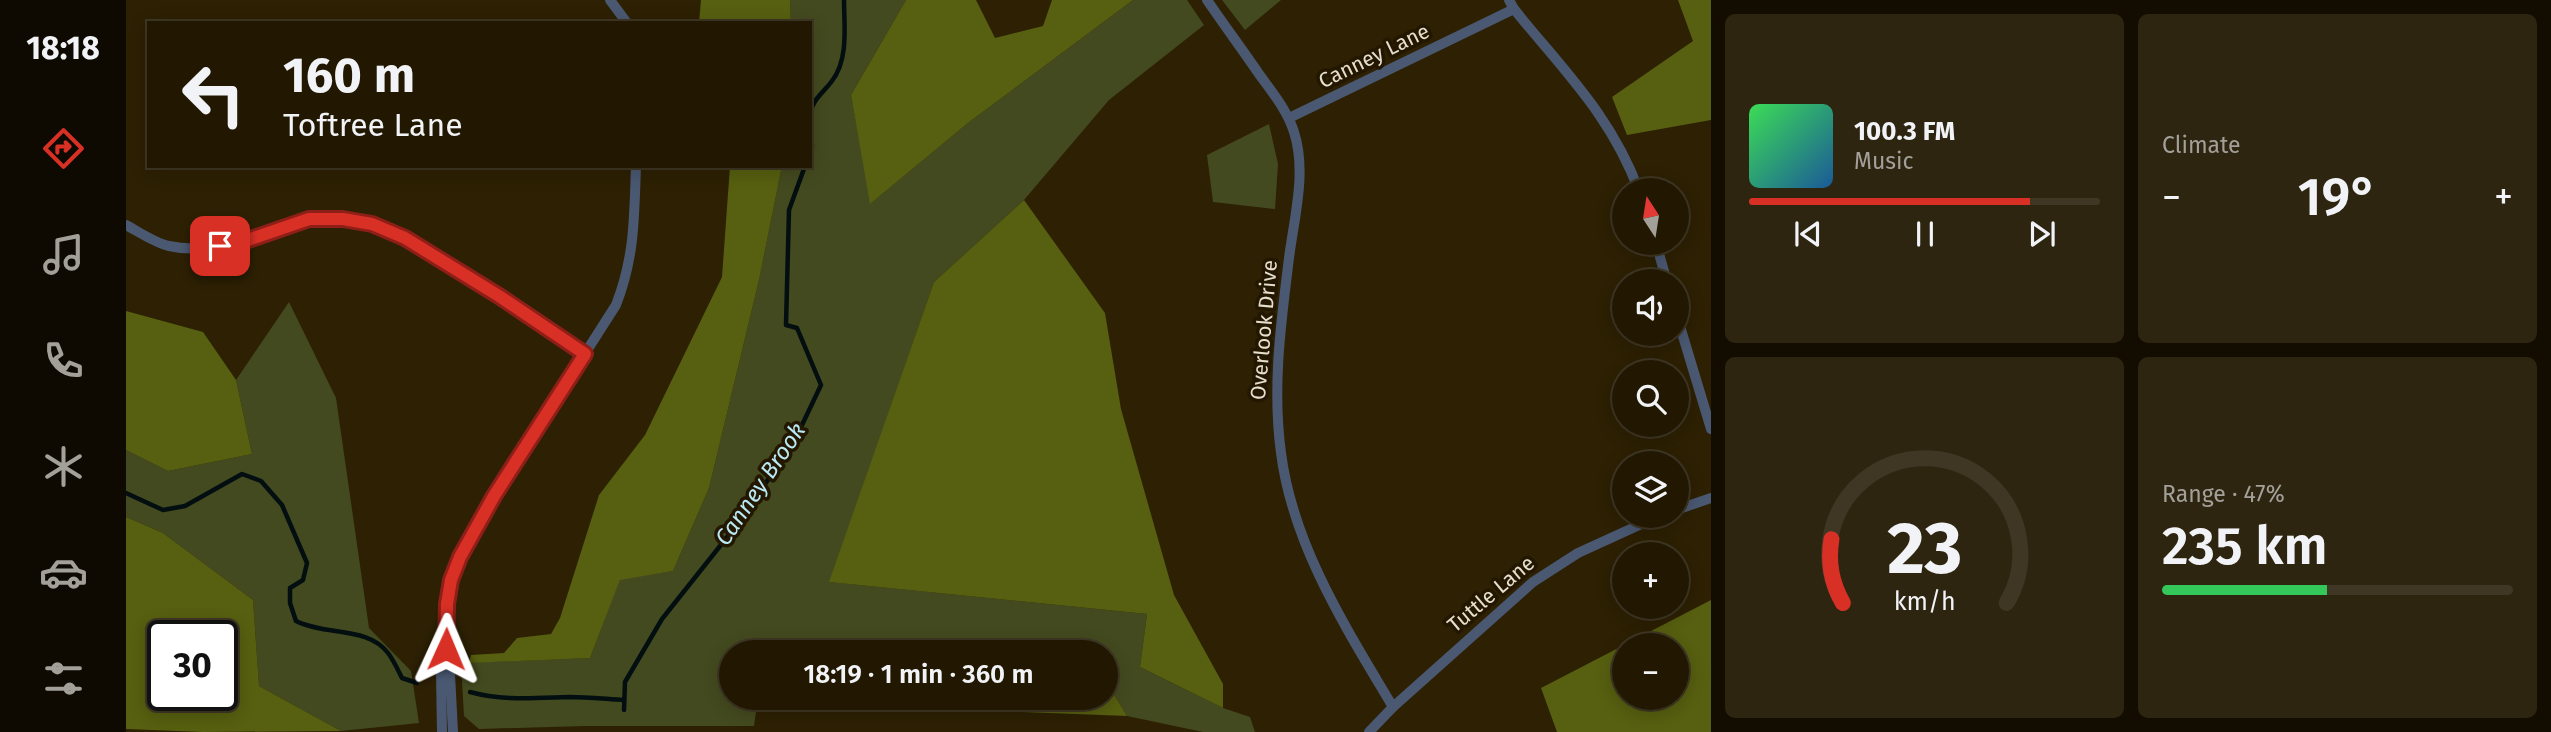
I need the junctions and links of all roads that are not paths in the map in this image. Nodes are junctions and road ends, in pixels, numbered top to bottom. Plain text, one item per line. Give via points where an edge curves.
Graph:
1 (611, 0) edge
2 (1207, 0) edge
3 (1511, 4) edge
4 (626, 21) edge
5 (1289, 118) junction
6 (636, 168) edge
7 (1633, 178) edge
8 (126, 225) edge
9 (1686, 346) edge
10 (585, 354) junction
11 (1711, 429) edge
12 (1711, 498) edge
13 (1689, 506) edge
14 (1631, 528) edge
15 (446, 667) junction
16 (1393, 707) junction
17 (442, 732) edge
18 (453, 732) edge
19 (1369, 732) edge

1 - 4 street
2 - 5 street, Overlook Drive
3 - 5 street, Canney Lane via 1369,81
3 - 7 street via 1595,106
5 - 16 street, Overlook Drive via 1298,145 1299,181 1277,359 1281,455 1307,548
6 - 10 street via 628,275 617,305
8 - 10 street via 166,246 197,250 245,241 309,219 372,224 405,238
9 - 11 street
10 - 15 street via 460,557 447,604
12 - 13 street
14 - 16 street, Tuttle Lane via 1553,567
15 - 17 street via 441,674
15 - 18 street
16 - 19 street, Tuttle Lane

